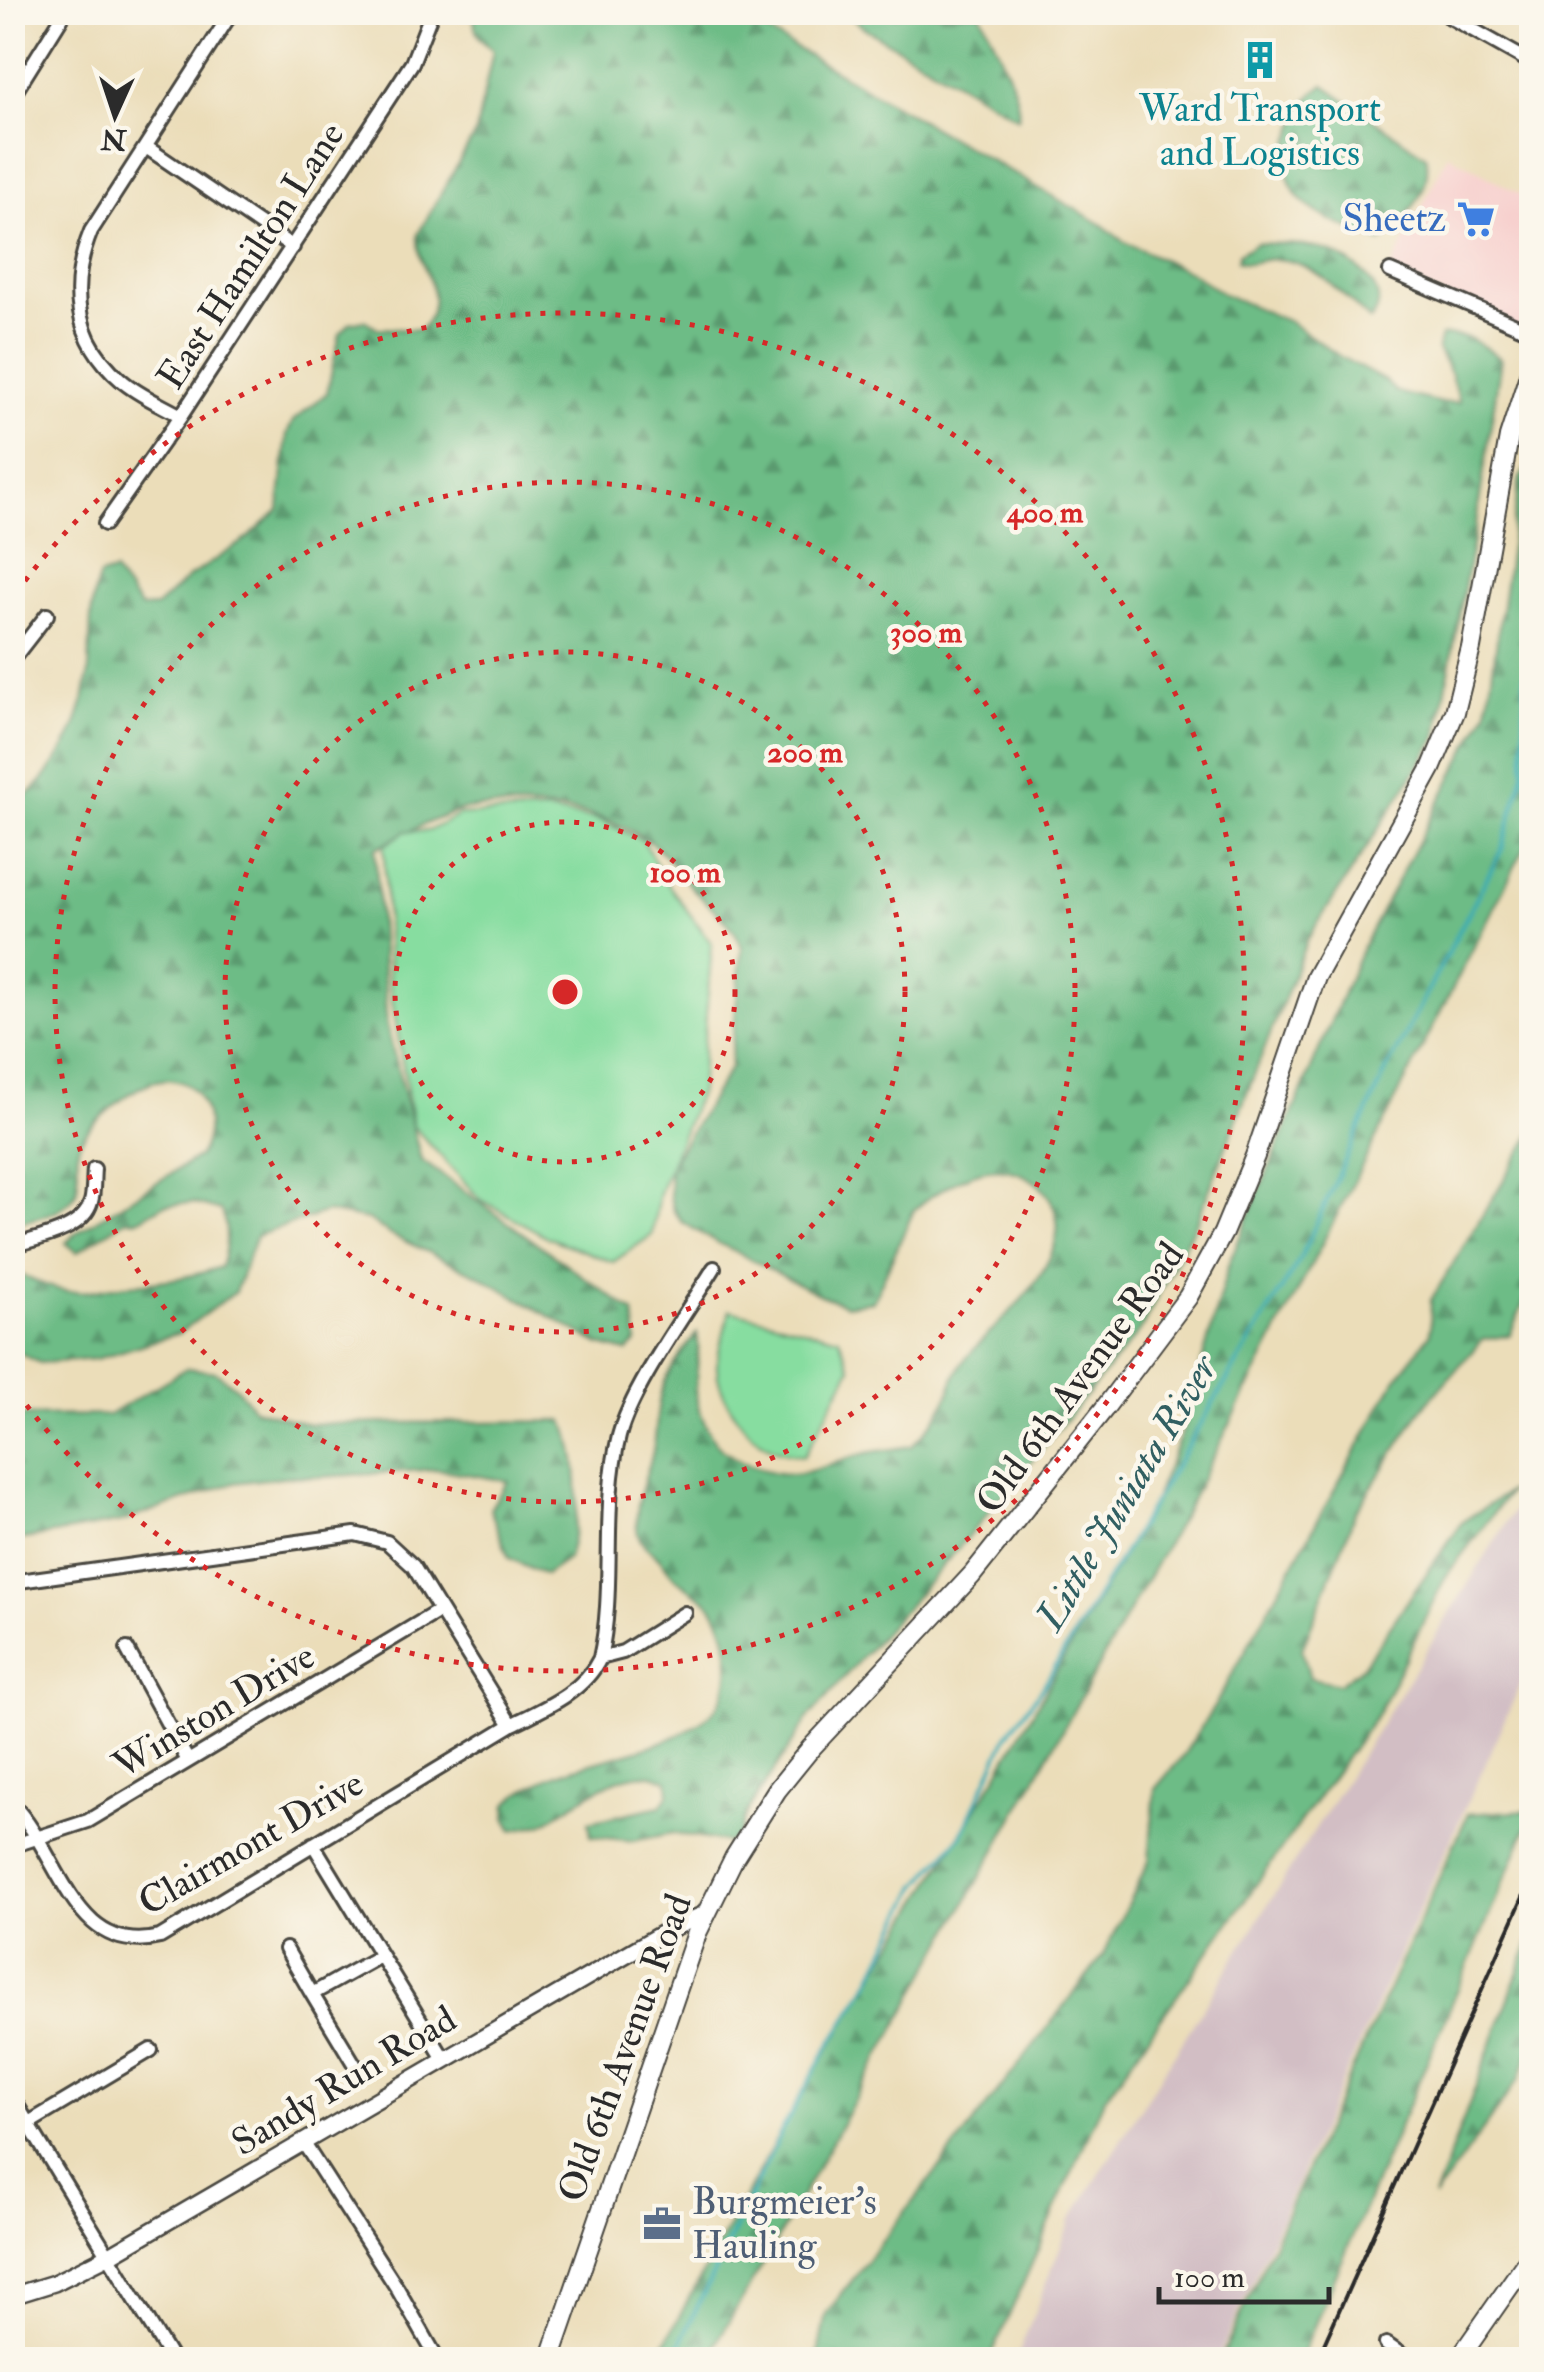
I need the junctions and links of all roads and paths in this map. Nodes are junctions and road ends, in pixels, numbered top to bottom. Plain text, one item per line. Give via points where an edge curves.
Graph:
1 (65, 12) edge
2 (232, 12) edge
3 (432, 12) edge
4 (1441, 12) edge
5 (1532, 63) edge
6 (12, 97) edge
7 (146, 147) junction
8 (293, 247) junction
9 (1390, 271) dead end
10 (1532, 332) edge
11 (1532, 366) edge
12 (182, 416) junction
13 (105, 524) dead end
14 (47, 615) dead end
15 (12, 660) edge
16 (94, 1169) dead end
17 (12, 1246) edge
18 (714, 1268) dead end
19 (12, 1582) edge
20 (439, 1611) junction
21 (685, 1613) dead end
22 (127, 1649) dead end
23 (600, 1658) junction
24 (511, 1725) junction
25 (188, 1761) junction
26 (12, 1804) edge
27 (39, 1837) junction
28 (312, 1844) junction
29 (12, 1846) edge
30 (705, 1914) junction
31 (286, 1949) dead end
32 (380, 1956) junction
33 (312, 1994) junction
34 (151, 2050) dead end
35 (444, 2059) junction
36 (359, 2072) dead end
37 (12, 2097) edge
38 (28, 2124) junction
39 (12, 2132) edge
40 (303, 2142) junction
41 (1532, 2254) edge
42 (110, 2255) junction
43 (12, 2296) edge
44 (1386, 2344) dead end
45 (172, 2360) edge
46 (438, 2360) edge
47 (550, 2360) edge
48 (1409, 2360) edge
49 (1458, 2360) edge

1 - 6 street
2 - 7 street
3 - 8 street, East Hamilton Lane via 412,63
4 - 5 street
7 - 8 street
7 - 12 street via 91,231 78,262 78,304 107,367
8 - 12 street, East Hamilton Lane
9 - 10 street
11 - 30 main road, Old 6th Avenue Road via 1509,438 1455,712 1422,786 1316,977 1242,1192 1206,1266 1168,1326 990,1554 789,1776
12 - 13 street, East Hamilton Lane
14 - 15 street
16 - 17 street via 91,1203 74,1224
18 - 23 street via 620,1431
19 - 20 street via 355,1534 400,1552
20 - 24 street
20 - 25 street, Winston Drive
21 - 23 street, Clairmont Drive via 623,1652
22 - 25 street
23 - 24 street, Clairmont Drive via 580,1685
24 - 28 street, Clairmont Drive
25 - 27 street, Winston Drive via 88,1821
26 - 27 street, Clairmont Drive
27 - 28 street, Clairmont Drive via 86,1918 126,1942 160,1937
27 - 29 street, Winston Drive
28 - 32 street
30 - 35 street, Sandy Run Road
30 - 47 main road, Old 6th Avenue Road
31 - 33 street
32 - 33 street
32 - 35 street
33 - 36 street
34 - 38 street
35 - 40 street, Sandy Run Road
37 - 38 street
38 - 39 street
38 - 42 street
40 - 42 street, Sandy Run Road
40 - 46 street
41 - 49 main road
42 - 43 street, Sandy Run Road
42 - 45 street
44 - 48 street

